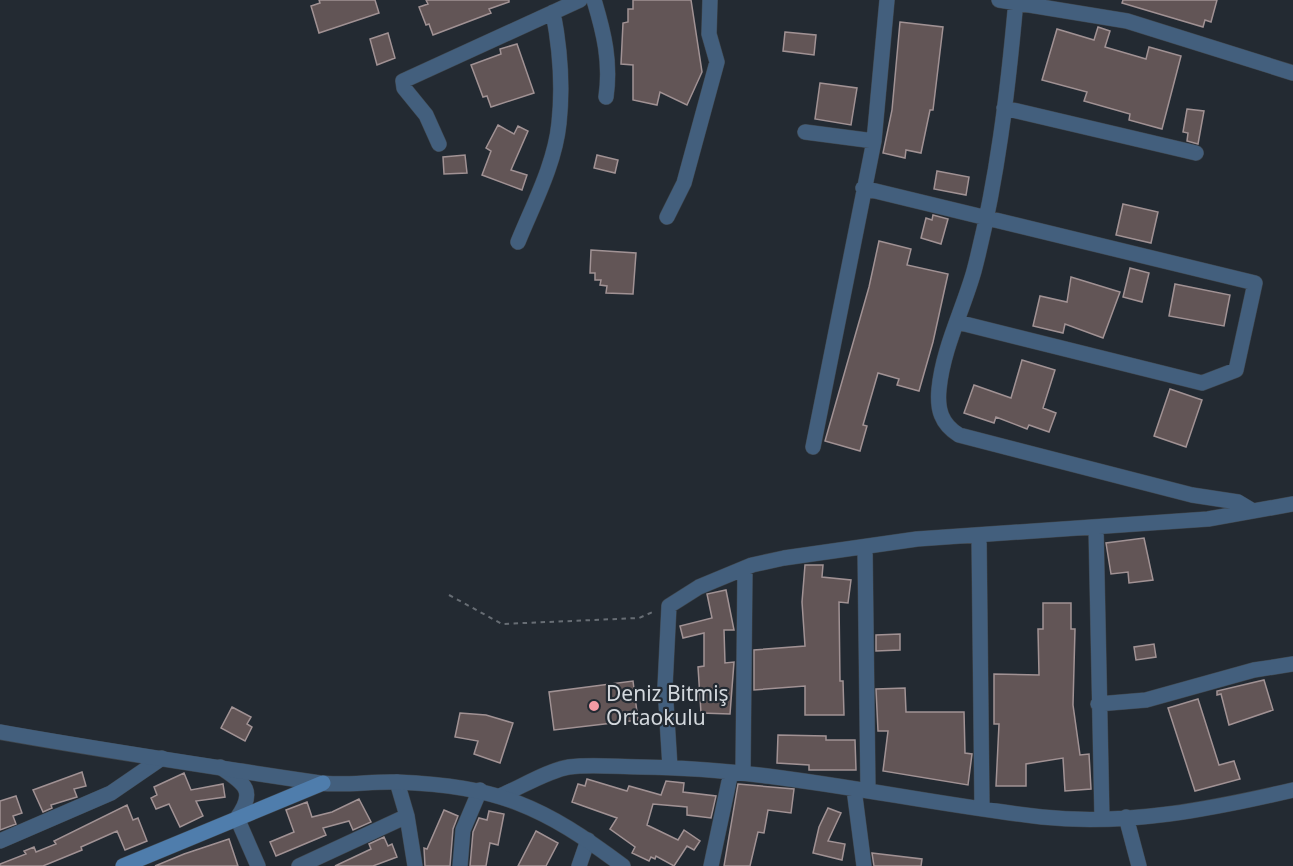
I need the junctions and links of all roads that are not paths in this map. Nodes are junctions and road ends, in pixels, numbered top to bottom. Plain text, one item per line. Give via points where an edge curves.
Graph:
1 (578, 0) edge
2 (594, 0) edge
3 (710, 0) edge
4 (887, 0) edge
5 (999, 0) edge
6 (1016, 1) edge
7 (553, 12) junction
8 (1293, 72) edge
9 (606, 97) dead end
10 (1004, 108) junction
11 (805, 132) dead end
12 (874, 141) junction
13 (439, 144) dead end
14 (1196, 153) dead end
15 (863, 188) junction
16 (667, 217) dead end
17 (986, 217) junction
18 (518, 242) dead end
19 (957, 322) junction
20 (813, 447) dead end
21 (1293, 504) edge
22 (1253, 511) junction
23 (1096, 527) junction
24 (979, 535) junction
25 (865, 547) junction
26 (745, 569) junction
27 (1293, 664) edge
28 (1098, 704) junction
29 (0, 732) edge
30 (162, 758) junction
31 (219, 766) junction
32 (670, 768) junction
33 (737, 771) junction
34 (397, 782) junction
35 (323, 783) junction
36 (480, 790) junction
37 (861, 790) junction
38 (1293, 790) edge
39 (502, 795) junction
40 (982, 808) junction
41 (407, 816) junction
42 (237, 818) junction
43 (1126, 818) junction
44 (1102, 819) junction
45 (588, 840) junction
46 (0, 841) edge
47 (123, 866) edge
48 (258, 866) edge
49 (298, 866) edge
50 (415, 866) edge
51 (460, 866) edge
52 (579, 866) edge
53 (623, 866) edge
54 (711, 866) edge
55 (864, 866) edge
56 (1139, 866) edge

1 - 7 street
2 - 9 street via 609,62
3 - 16 street via 709,34 717,62 684,183
4 - 12 street
5 - 6 street
6 - 8 street via 1126,21
6 - 10 street
7 - 13 street via 403,81 404,88 426,115
7 - 18 street via 559,43 559,125
10 - 14 street
10 - 17 street
11 - 12 street
12 - 15 street
15 - 17 street
15 - 20 street
17 - 19 street
17 - 19 street via 1255,283 1236,370 1202,383
19 - 22 street via 943,364 939,405 942,421 959,435 1192,495 1238,502
21 - 22 street
22 - 23 street via 1208,519
23 - 24 street
23 - 28 street
24 - 25 street
24 - 40 street
25 - 26 street via 784,558
25 - 37 street
26 - 32 street via 699,587 669,606 665,687
26 - 33 street
27 - 28 street via 1254,670 1146,700
28 - 44 street
29 - 30 street
30 - 31 street
30 - 46 street via 111,793
31 - 35 street
31 - 42 street via 241,781 246,790 247,805
32 - 33 street
32 - 39 street via 568,767
33 - 37 street
33 - 54 street
34 - 35 street
34 - 36 street
34 - 41 street
35 - 42 main road
36 - 39 street
36 - 51 street via 463,830
37 - 40 street
37 - 55 street
38 - 43 street via 1237,803
39 - 45 street via 555,819
40 - 44 street via 1043,817
41 - 49 street
41 - 50 street
42 - 47 main road
42 - 48 street
43 - 44 street
43 - 56 street
45 - 52 street
45 - 53 street

